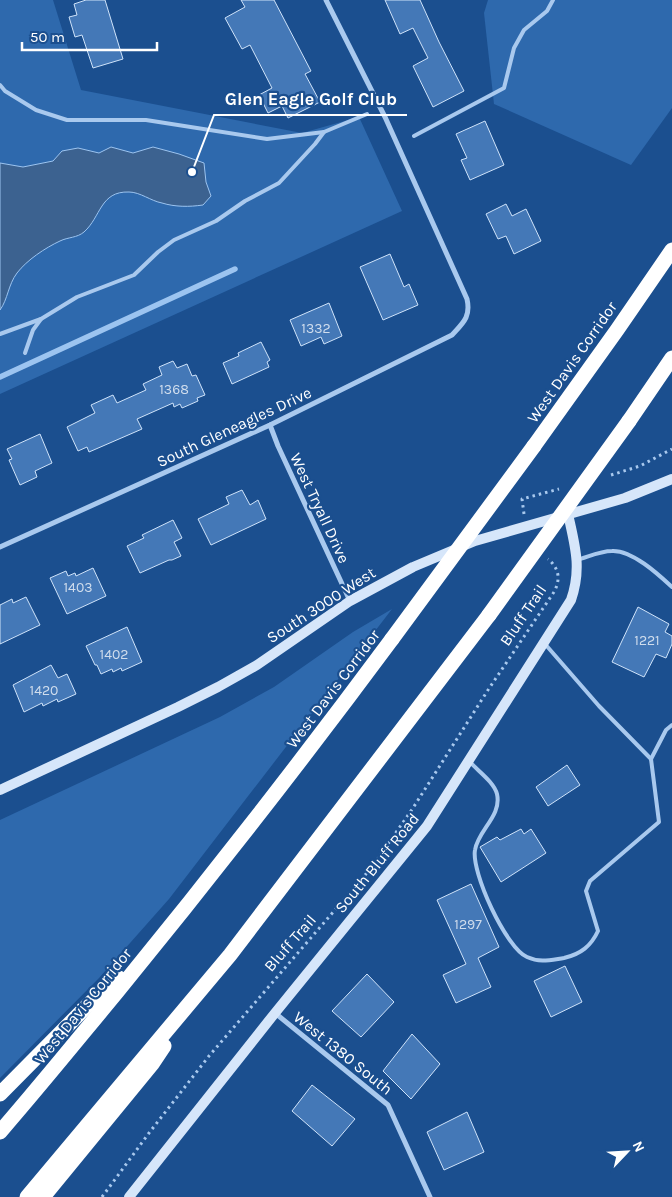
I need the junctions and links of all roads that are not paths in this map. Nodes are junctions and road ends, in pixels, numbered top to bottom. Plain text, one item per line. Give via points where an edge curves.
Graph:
1 (326, 0) edge
2 (553, 0) edge
3 (0, 85) edge
4 (367, 114) dead end
5 (324, 132) junction
6 (414, 136) dead end
7 (672, 250) edge
8 (41, 319) junction
9 (0, 334) edge
10 (25, 353) dead end
11 (672, 358) edge
12 (270, 425) junction
13 (672, 479) edge
14 (568, 514) junction
15 (0, 547) edge
16 (577, 561) junction
17 (672, 587) edge
18 (350, 601) junction
19 (544, 643) junction
20 (672, 725) edge
21 (651, 759) junction
22 (468, 761) junction
23 (0, 790) edge
24 (155, 945) junction
25 (194, 995) junction
26 (275, 1013) junction
27 (0, 1094) edge
28 (0, 1132) edge
29 (27, 1197) edge
30 (43, 1197) edge
31 (129, 1197) edge
32 (430, 1197) edge

1 - 12 street, South Gleneagles Drive via 385,116 469,308 465,321 452,335
2 - 6 lane via 547,11 524,30 514,48 504,88
3 - 5 lane via 36,110 67,120 146,120 267,139
4 - 5 lane
5 - 8 lane via 280,183 216,221 174,240 134,275 77,297
7 - 24 highway, West Davis Corridor, bridge via 534,446 326,729
8 - 9 lane
8 - 10 lane via 33,330
11 - 25 highway, bridge via 489,615 230,955
12 - 15 street, South Gleneagles Drive
12 - 18 street, West Tryall Drive
13 - 14 street, South 3000 West via 625,498
14 - 16 street, South Bluff Road
14 - 18 street, South 3000 West via 444,553
16 - 17 lane via 609,551 621,552 649,568
16 - 19 street, South Bluff Road via 570,600
18 - 23 street, South 3000 West via 257,665 218,687
19 - 21 lane
19 - 22 street, South Bluff Road
20 - 21 lane
21 - 22 lane via 659,822 590,881 586,891 598,931 592,943 576,955 544,962 525,957 507,938 484,893 476,868 475,849 498,807 496,793 490,783
22 - 26 street, South Bluff Road via 427,826
24 - 27 highway
24 - 28 highway, West Davis Corridor
25 - 29 highway
25 - 30 highway via 152,1064
26 - 31 street, South Bluff Road
26 - 32 street, West 1380 South via 388,1105

